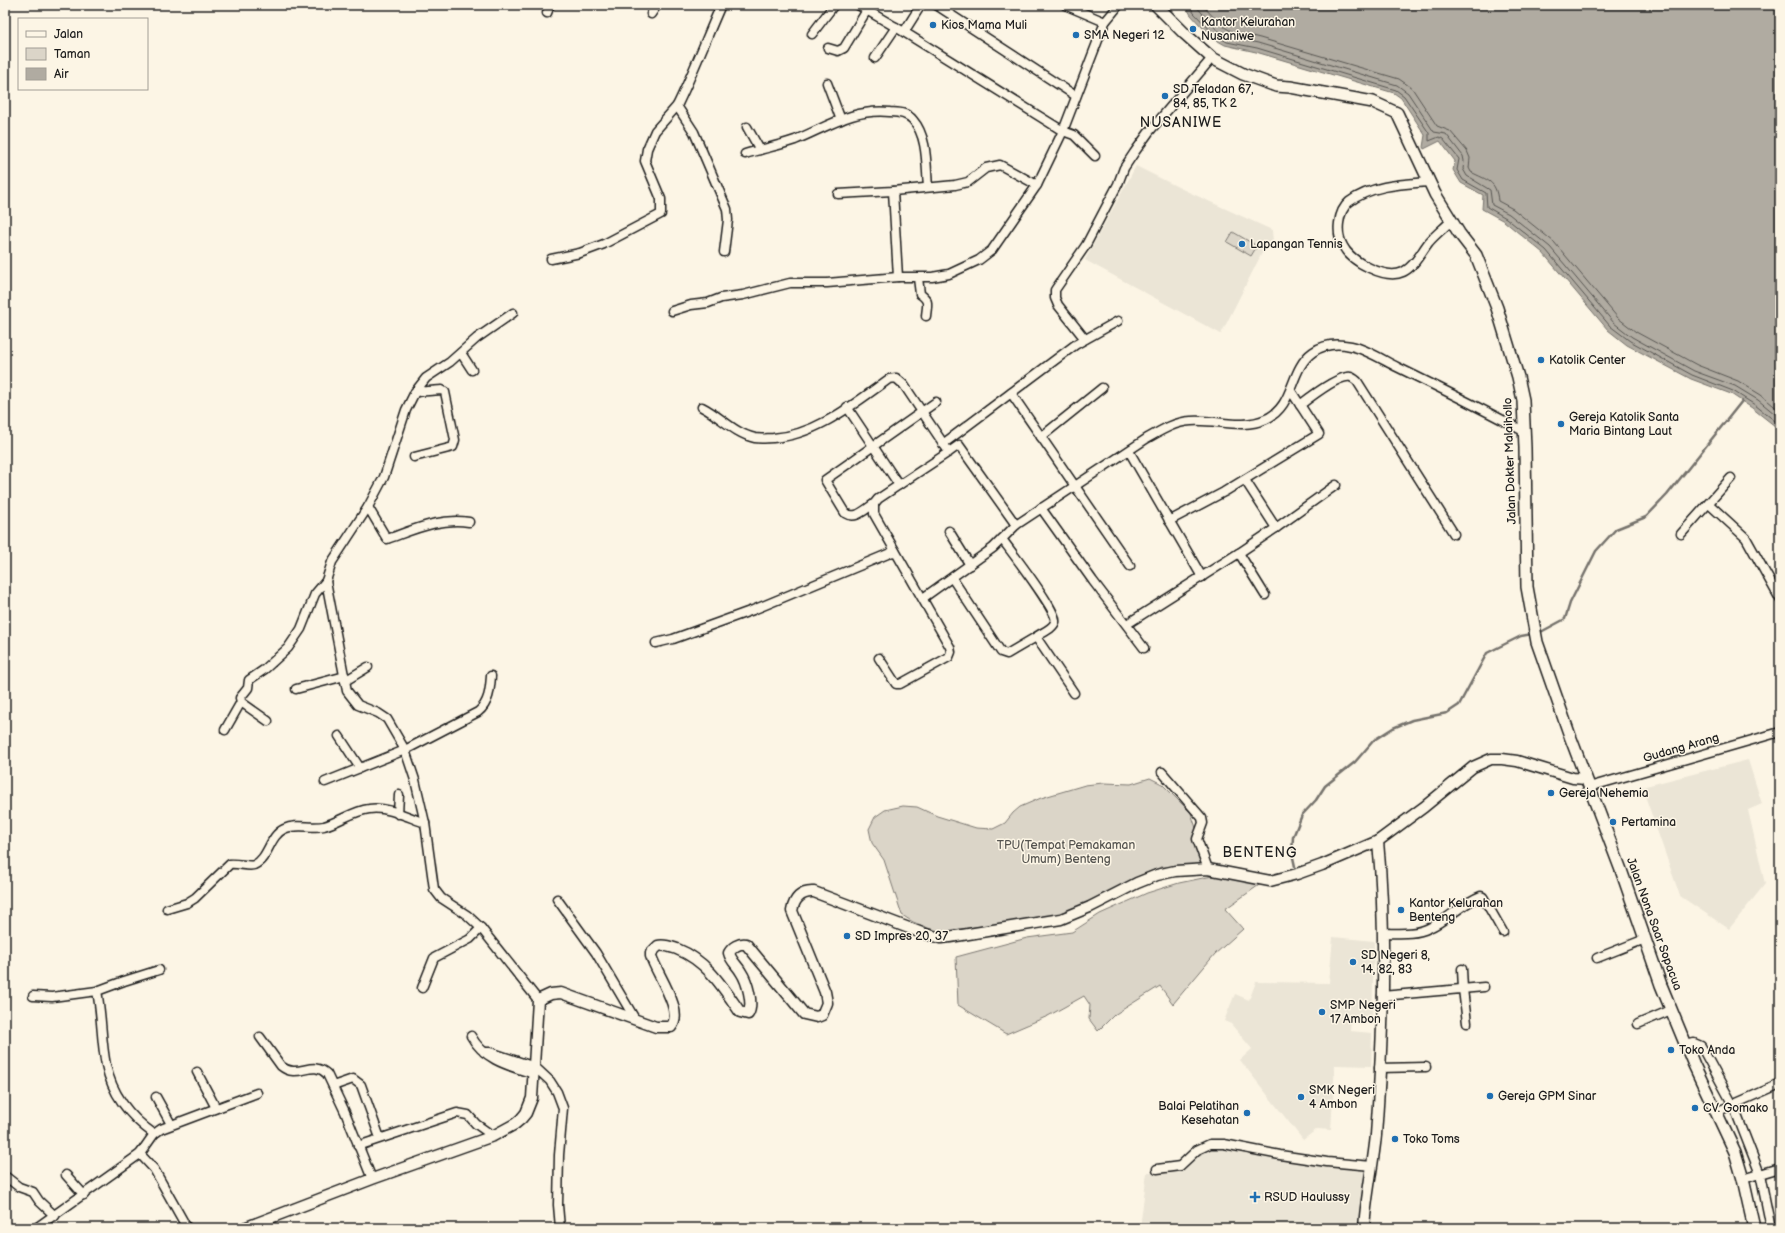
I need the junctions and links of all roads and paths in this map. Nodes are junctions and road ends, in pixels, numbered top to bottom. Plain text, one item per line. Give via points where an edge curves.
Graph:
1 (657, 5) edge
2 (721, 5) edge
3 (834, 5) edge
4 (858, 5) edge
5 (921, 5) edge
6 (936, 5) edge
7 (1065, 5) edge
8 (1119, 5) edge
9 (1156, 5) edge
10 (867, 10) junction
11 (651, 14) dead end
12 (1105, 22) junction
13 (896, 27) junction
14 (904, 32) junction
15 (812, 34) dead end
16 (828, 48) dead end
17 (875, 58) dead end
18 (1212, 58) junction
19 (827, 83) dead end
20 (1076, 96) junction
21 (677, 106) junction
22 (841, 120) junction
23 (747, 126) dead end
24 (1063, 131) junction
25 (760, 150) junction
26 (745, 154) dead end
27 (1095, 156) dead end
28 (1428, 182) junction
29 (1037, 185) junction
30 (928, 187) junction
31 (893, 192) junction
32 (838, 194) dead end
33 (1451, 221) junction
34 (724, 252) dead end
35 (551, 258) dead end
36 (898, 277) junction
37 (918, 278) junction
38 (672, 311) dead end
39 (514, 314) dead end
40 (926, 316) dead end
41 (1118, 321) dead end
42 (1085, 339) junction
43 (460, 353) junction
44 (472, 370) dead end
45 (1102, 388) dead end
46 (1291, 391) junction
47 (415, 392) junction
48 (1011, 393) junction
49 (936, 402) dead end
50 (1300, 405) junction
51 (702, 407) dead end
52 (847, 407) junction
53 (922, 413) junction
54 (1525, 432) junction
55 (953, 436) junction
56 (1041, 437) junction
57 (943, 444) junction
58 (959, 445) junction
59 (873, 446) junction
60 (1129, 451) junction
61 (948, 452) junction
62 (414, 457) dead end
63 (1731, 478) dead end
64 (1246, 480) junction
65 (899, 485) junction
66 (1336, 485) dead end
67 (1075, 486) junction
68 (874, 504) junction
69 (1708, 504) junction
70 (368, 507) junction
71 (1041, 508) junction
72 (1169, 521) junction
73 (469, 522) dead end
74 (1016, 525) junction
75 (1276, 528) junction
76 (949, 531) dead end
77 (1454, 534) dead end
78 (1681, 534) dead end
79 (1002, 539) junction
80 (895, 551) junction
81 (1239, 553) junction
82 (970, 565) junction
83 (1130, 566) dead end
84 (1202, 577) junction
85 (952, 578) junction
86 (326, 581) junction
87 (1265, 595) dead end
88 (923, 598) junction
89 (1780, 599) edge
90 (1127, 624) junction
91 (1533, 627) joint
92 (1036, 637) junction
93 (656, 643) dead end
94 (1144, 648) dead end
95 (879, 658) dead end
96 (368, 667) dead end
97 (491, 676) dead end
98 (345, 678) junction
99 (296, 689) dead end
100 (1074, 693) dead end
101 (241, 702) junction
102 (268, 721) dead end
103 (225, 730) dead end
104 (1780, 732) edge
105 (339, 736) dead end
106 (405, 750) junction
107 (360, 768) junction
108 (1162, 772) dead end
109 (325, 782) dead end
110 (1588, 783) junction
111 (399, 795) dead end
112 (398, 814) junction
113 (425, 823) junction
114 (1378, 841) junction
115 (1208, 869) junction
116 (557, 899) dead end
117 (167, 909) dead end
118 (481, 928) junction
119 (1503, 932) dead end
120 (1383, 933) junction
121 (1645, 939) junction
122 (1597, 958) dead end
123 (1462, 969) dead end
124 (159, 970) dead end
125 (1484, 987) dead end
126 (422, 988) dead end
127 (1463, 989) junction
128 (97, 991) junction
129 (33, 996) dead end
130 (1382, 996) junction
131 (538, 1000) junction
132 (1671, 1010) junction
133 (635, 1019) junction
134 (1467, 1023) dead end
135 (1638, 1024) dead end
136 (471, 1036) dead end
137 (260, 1037) dead end
138 (1686, 1045) junction
139 (1426, 1067) dead end
140 (1379, 1068) junction
141 (536, 1071) junction
142 (197, 1072) dead end
143 (1780, 1084) edge
144 (333, 1086) junction
145 (257, 1093) dead end
146 (156, 1097) dead end
147 (1733, 1105) junction
148 (216, 1108) junction
149 (1716, 1112) junction
150 (171, 1124) junction
151 (154, 1134) junction
152 (493, 1136) junction
153 (380, 1138) junction
154 (358, 1146) junction
155 (140, 1154) junction
156 (1372, 1166) junction
157 (1780, 1168) edge
158 (1157, 1169) dead end
159 (1760, 1174) junction
160 (66, 1175) dead end
161 (5, 1176) edge
162 (372, 1179) junction
163 (1743, 1179) junction
164 (84, 1195) junction
165 (55, 1216) junction
166 (558, 1218) junction
167 (36, 1228) edge
168 (187, 1228) edge
169 (244, 1228) edge
170 (553, 1228) edge
171 (560, 1228) edge
172 (1364, 1228) edge
173 (1754, 1228) edge
174 (1771, 1228) edge

1 - 11 street
2 - 21 street via 688,86
3 - 15 street
4 - 10 street
5 - 14 street
6 - 20 street
7 - 12 street
8 - 12 street
9 - 18 main road, Jalan Dokter Malaihollo
10 - 13 street
10 - 16 street via 844,48 838,51
12 - 20 street
13 - 14 street
13 - 17 street
14 - 24 street
18 - 28 main road, Jalan Dokter Malaihollo via 1243,74 1276,86 1373,102 1397,113
18 - 42 street via 1134,153 1086,245 1054,290 1054,298 1058,305
19 - 22 street
20 - 24 street
21 - 34 street via 694,132 727,209
21 - 35 street via 655,131 647,149 646,161 661,199 661,214 604,244 580,253
22 - 25 street
22 - 30 street via 861,112 880,110 905,114 912,118 922,136
23 - 25 street
24 - 27 street via 1074,135
24 - 29 street
25 - 26 street
28 - 33 main road, Jalan Dokter Malaihollo
28 - 33 street via 1378,189 1349,202 1344,206 1339,219 1338,229 1343,246 1354,259 1373,269 1389,274 1402,272 1414,263 1436,234
29 - 30 street via 1000,165 986,168 962,184
29 - 37 street via 987,255 941,276
30 - 31 street
31 - 32 street
31 - 36 street
33 - 54 main road, Jalan Dokter Malaihollo via 1476,255 1497,308 1518,377
36 - 37 street
36 - 38 street via 827,283 790,283
37 - 40 street via 920,294 927,302
39 - 43 street via 477,338
41 - 42 street
42 - 48 street
43 - 44 street
43 - 47 street via 426,378
45 - 56 street
46 - 50 street
46 - 54 street via 1300,365 1312,352 1330,344 1347,345 1416,376
46 - 60 street via 1271,417 1255,424 1181,422 1153,435
47 - 62 street via 445,392 456,440 449,449
47 - 70 street via 406,410 384,477
48 - 55 street
48 - 56 street
49 - 53 street
50 - 64 street via 1319,434
50 - 77 street via 1331,383 1346,377 1357,380
51 - 52 street via 737,430 755,438 804,432
52 - 53 street via 889,379 896,378 904,385
52 - 59 street
53 - 57 street
53 - 59 street
54 - 91 main road, Jalan Dokter Malaihollo via 1527,575
55 - 57 street
55 - 58 street
56 - 67 street
57 - 61 street
58 - 61 street
58 - 74 street
59 - 65 street
59 - 68 street via 825,480 845,513 850,516 856,516
60 - 67 street
60 - 72 street
61 - 65 street
63 - 69 street
64 - 72 street
64 - 75 street
65 - 68 street
66 - 75 street
67 - 71 street
67 - 83 street
68 - 80 street via 874,514
69 - 78 street
69 - 89 street via 1746,538
70 - 73 street via 387,540 438,523 457,520
70 - 86 street via 336,553
71 - 74 street
71 - 90 street
72 - 84 street
74 - 79 street
75 - 81 street
76 - 82 street
79 - 82 street
79 - 92 street via 1056,617 1053,625
80 - 88 street
80 - 93 street via 753,610
81 - 84 street
81 - 87 street
82 - 85 street
84 - 90 street
85 - 88 street
85 - 92 street via 1003,654
86 - 98 street
86 - 101 street via 315,594 295,638 280,656 248,680 248,688 240,698
88 - 95 street via 950,647 949,657 900,684 896,684
90 - 94 street
91 - 110 main road, Jalan Nona Saar Sopacua
92 - 100 street
96 - 98 street
97 - 106 street via 488,698 482,708
98 - 99 street
98 - 106 street via 347,691 353,701 362,708 387,718
101 - 102 street
101 - 103 street
104 - 110 street, Gudang Arang
105 - 107 street
106 - 107 street
106 - 113 street
107 - 109 street
108 - 115 street via 1202,818 1203,823 1197,839
110 - 114 street via 1517,761 1491,759 1473,766
110 - 121 main road, Jalan Nona Saar Sopacua
111 - 112 street
112 - 113 street
112 - 117 street via 370,809 323,826 284,828 274,835 256,863 250,866 230,864 195,898
113 - 118 street via 434,889 441,898
114 - 115 street via 1322,865 1277,880 1261,880
114 - 120 street
115 - 133 street via 1186,869 1157,875 1061,919 946,938 922,933 814,892 806,892 796,900 792,911 825,992 827,1003 822,1015 817,1017 804,1014 746,944 738,945 730,950 729,954 746,983 751,1006 748,1014 740,1012 721,983 704,964 683,951 661,945 651,953 651,956 674,1007 674,1024 667,1028
116 - 133 street via 596,953
118 - 126 street via 470,939 434,958
118 - 131 street
119 - 120 street via 1481,896 1429,929
120 - 130 street
121 - 122 street
121 - 132 main road, Jalan Nona Saar Sopacua
123 - 127 street
124 - 128 street
125 - 127 street
127 - 130 street
127 - 134 street
128 - 129 street via 63,996
128 - 151 street via 109,1075 124,1106 138,1123
130 - 140 street
131 - 133 street via 556,993 567,994
131 - 141 street
132 - 135 street
132 - 138 main road, Jalan Nona Saar Sopacua
136 - 141 street via 484,1052 490,1052
137 - 144 street via 285,1070 292,1072 322,1069
138 - 147 street via 1694,1043 1701,1046
138 - 149 main road, Jalan Nona Saar Sopacua
139 - 140 street
140 - 156 street
141 - 152 street via 532,1098 526,1113 515,1124
141 - 166 street via 550,1081 562,1108
142 - 148 street
143 - 147 street
144 - 153 street via 353,1079 361,1085
144 - 154 street
145 - 148 street
146 - 150 street
147 - 149 street
147 - 159 street
148 - 150 street
149 - 163 main road, Jalan Nona Saar Sopacua via 1731,1143
150 - 151 street
151 - 155 street
152 - 153 street via 468,1116 457,1113
152 - 162 street
153 - 154 street
154 - 162 street
155 - 164 street
155 - 168 street via 154,1169
156 - 158 street via 1210,1144 1197,1150 1180,1166
156 - 172 street
157 - 159 street
159 - 163 street
159 - 174 street
160 - 164 street
161 - 165 street via 19,1187 33,1192
162 - 169 street
163 - 173 main road, Jalan Nona Saar Sopacua
164 - 165 street
165 - 167 street
166 - 170 street
166 - 171 street

